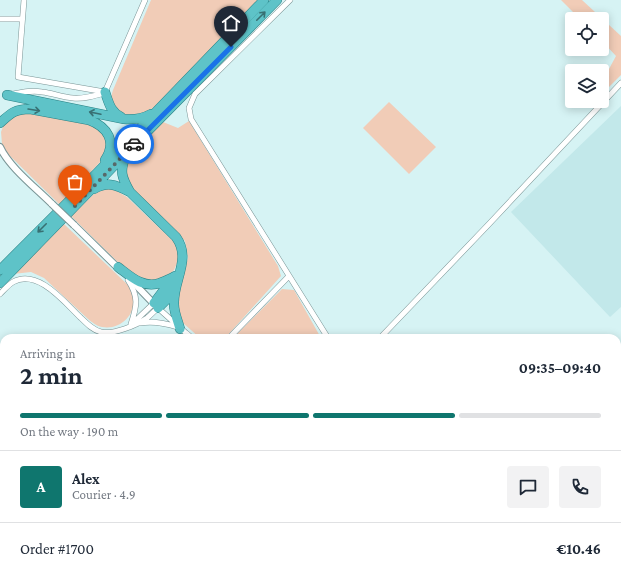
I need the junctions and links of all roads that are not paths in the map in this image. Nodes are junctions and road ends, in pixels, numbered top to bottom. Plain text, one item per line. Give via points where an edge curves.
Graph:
1 (24, 0) edge
2 (145, 0) edge
3 (264, 0) edge
4 (277, 0) edge
5 (290, 0) edge
6 (0, 19) edge
7 (22, 19) junction
8 (621, 83) edge
9 (105, 92) junction
10 (3, 94) edge
11 (159, 109) junction
12 (124, 118) junction
13 (0, 123) edge
14 (0, 147) edge
15 (131, 148) junction
16 (0, 155) edge
17 (11, 164) junction
18 (97, 173) junction
19 (130, 192) junction
20 (86, 195) junction
21 (0, 270) edge
22 (121, 270) junction
23 (177, 273) junction
24 (289, 276) junction
25 (0, 283) edge
26 (175, 287) junction
27 (0, 294) edge
28 (156, 306) junction
29 (131, 325) junction
30 (180, 329) junction
31 (187, 334) edge
32 (233, 334) edge
33 (325, 334) edge
34 (384, 334) edge

1 - 7 street
2 - 9 street
3 - 11 highway
15 -> 4 highway
5 - 24 street via 195,94 189,108 191,118
6 - 7 street
7 - 9 street via 18,77
8 - 34 street
9 - 10 street via 87,98 32,91
9 - 12 highway via 112,110
12 -> 10 highway
11 - 12 highway via 143,118
11 - 18 highway
13 -> 18 highway via 10,113 22,109 96,123 106,131 110,146 108,155
14 - 17 street
15 - 19 highway via 122,167 123,180
15 - 20 highway
16 - 17 street
17 - 22 street, bridge
18 -> 21 highway
19 - 20 highway via 116,185 105,184
19 - 23 highway via 180,242 183,256
20 - 25 highway
22 - 23 highway via 144,284 160,283
22 - 28 street
22 - 29 street via 136,296
23 - 26 highway
23 - 28 highway
24 - 32 street
24 - 33 street
26 - 28 highway via 169,297
26 - 30 highway via 175,315
27 - 29 street via 12,282 34,280 49,288 96,330 111,332
28 - 29 street via 145,319
28 - 30 street
29 - 30 street via 153,322 169,324
30 - 31 street

